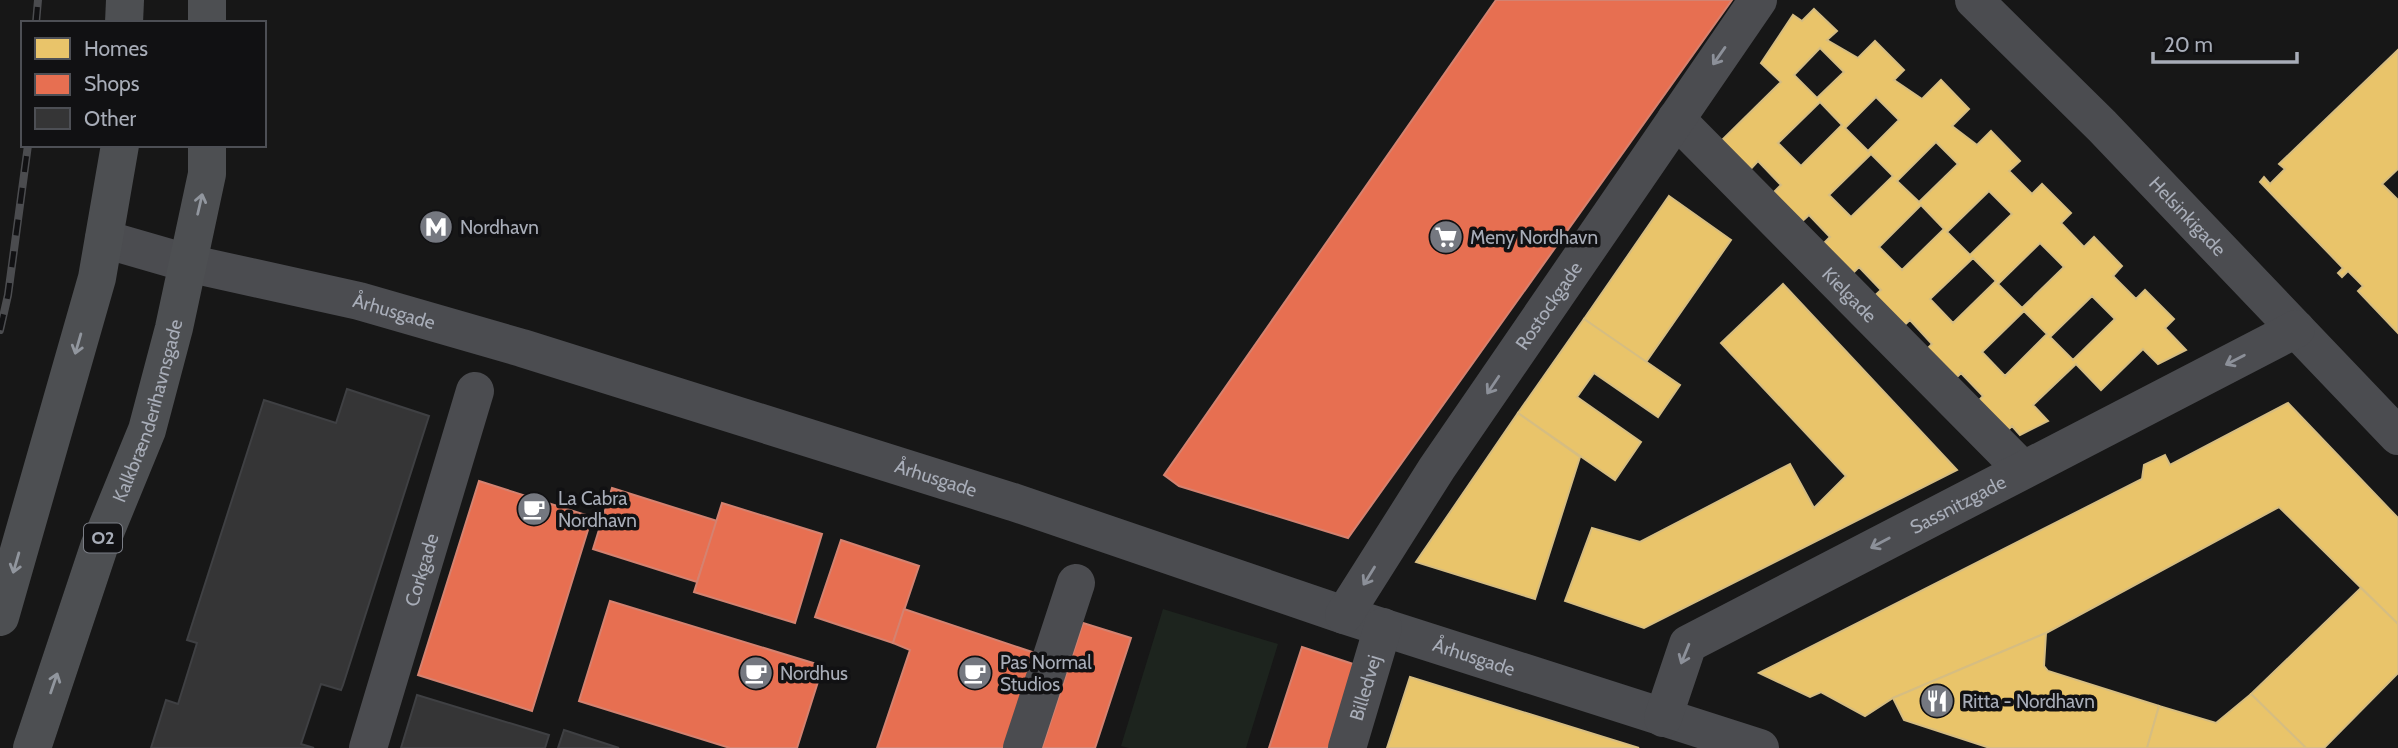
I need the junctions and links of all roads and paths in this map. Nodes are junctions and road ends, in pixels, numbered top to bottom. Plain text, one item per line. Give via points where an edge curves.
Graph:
1 (125, 0) edge
2 (207, 0) edge
3 (1758, 0) edge
4 (1974, 0) edge
5 (124, 21) edge
6 (207, 21) edge
7 (1676, 119) junction
8 (120, 147) edge
9 (207, 147) edge
10 (103, 239) junction
11 (187, 263) junction
12 (2296, 329) junction
13 (475, 391) dead end
14 (2398, 436) edge
15 (2022, 469) junction
16 (1076, 583) dead end
17 (1344, 615) junction
18 (0, 617) edge
19 (1383, 627) junction
20 (1663, 718) junction
21 (1695, 738) edge
22 (32, 748) edge
23 (368, 748) edge
24 (1022, 748) edge
25 (1346, 748) edge
26 (1760, 748) edge

1 - 5 main road
2 - 6 main road
3 -> 7 street, Rostockgade
4 - 12 street, Helsinkigade
7 - 15 street, Kielgade
7 -> 17 street, Rostockgade via 1437,468
8 - 10 main road
11 -> 9 main road, Kalkbrænderihavnsgade / O2 via 207,174
10 - 11 street, Århusgade
10 -> 18 main road via 93,291
11 - 17 street, Århusgade via 359,301 522,348 1013,502
22 -> 11 main road, Kalkbrænderihavnsgade / O2 via 100,547 146,430
12 - 14 street, Helsinkigade
12 -> 15 street, Sassnitzgade
13 - 23 street, Corkgade
15 -> 20 street, Sassnitzgade via 1688,644
16 - 24 street
17 - 19 street, Århusgade
19 - 20 street, Århusgade
19 - 25 street, Billedvej
20 - 21 street, Århusgade
21 - 26 street, Århusgade

